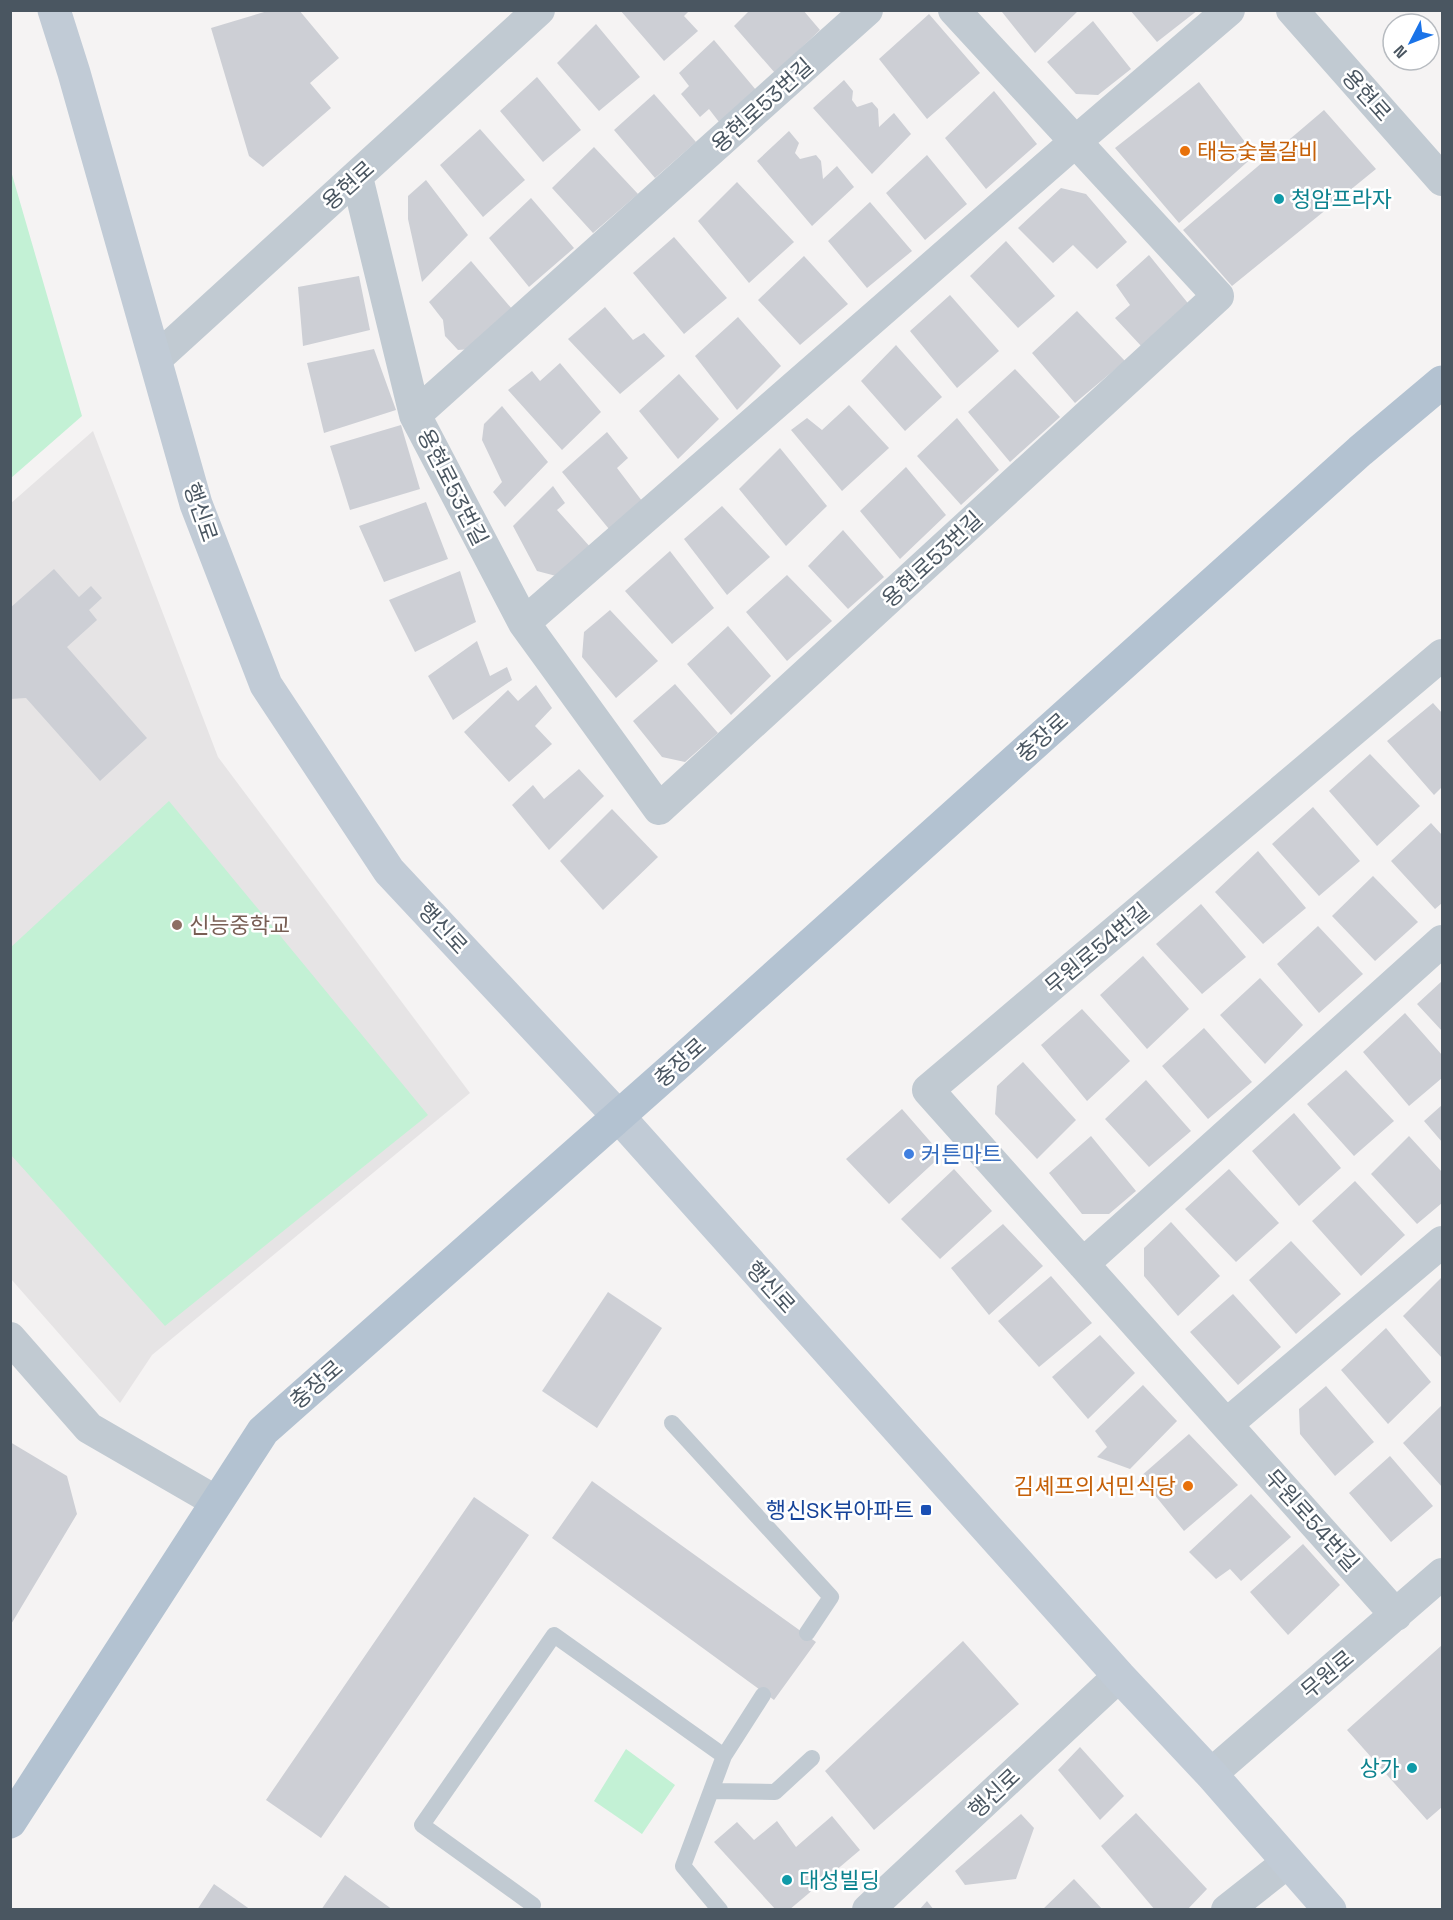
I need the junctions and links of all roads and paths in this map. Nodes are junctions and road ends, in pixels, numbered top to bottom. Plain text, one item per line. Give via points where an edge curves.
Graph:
1 (54, 10) edge
2 (540, 10) edge
3 (867, 10) edge
4 (954, 10) edge
5 (1229, 10) edge
6 (1292, 10) edge
7 (1075, 142) junction
8 (357, 177) junction
9 (1443, 180) edge
10 (156, 359) junction
11 (1443, 381) edge
12 (415, 415) junction
13 (524, 623) junction
14 (1443, 655) edge
15 (1443, 941) edge
16 (619, 1117) junction
17 (1443, 1242) edge
18 (1083, 1264) junction
19 (10, 1338) edge
20 (672, 1423) dead end
21 (1227, 1425) junction
22 (217, 1502) junction
23 (1443, 1574) edge
24 (1396, 1615) junction
25 (807, 1633) dead end
26 (1119, 1676) junction
27 (763, 1695) dead end
28 (724, 1756) junction
29 (812, 1758) dead end
30 (1211, 1774) junction
31 (711, 1791) junction
32 (10, 1822) edge
33 (1288, 1862) junction
34 (533, 1905) dead end
35 (720, 1910) edge
36 (868, 1910) edge
37 (1227, 1910) edge
38 (1330, 1910) edge

1 - 10 main road, 행신로
2 - 8 street, 용현로
3 - 12 street, 용현로53번길
4 - 7 street, 용현로53번길
5 - 7 street
6 - 9 street, 용현로
7 - 13 street
7 - 13 street, 용현로53번길 via 1218,296 659,809
8 - 10 street, 용현로
8 - 12 street, 용현로53번길
10 - 16 main road, 행신로 via 196,504 266,685 389,871
11 - 16 main road, 충장로 via 1360,451
12 - 13 street, 용현로53번길
14 - 18 street, 무원로54번길 via 928,1090
15 - 18 street
16 - 22 main road, 충장로 via 263,1431
16 - 26 main road, 행신로
17 - 21 street
18 - 21 street, 무원로54번길
19 - 22 street via 89,1428
20 - 25 lane via 831,1597
21 - 24 street, 무원로54번길
22 - 32 main road, 충장로
23 - 24 street, 무원로
24 - 30 street, 무원로
26 - 30 main road, 행신로
26 - 36 street, 행신로
27 - 28 lane
28 - 31 lane
28 - 34 lane via 554,1635 422,1825
29 - 31 lane via 775,1792
30 - 33 main road, 행신로
31 - 35 lane via 683,1866
33 - 37 street
33 - 38 main road, 행신로

